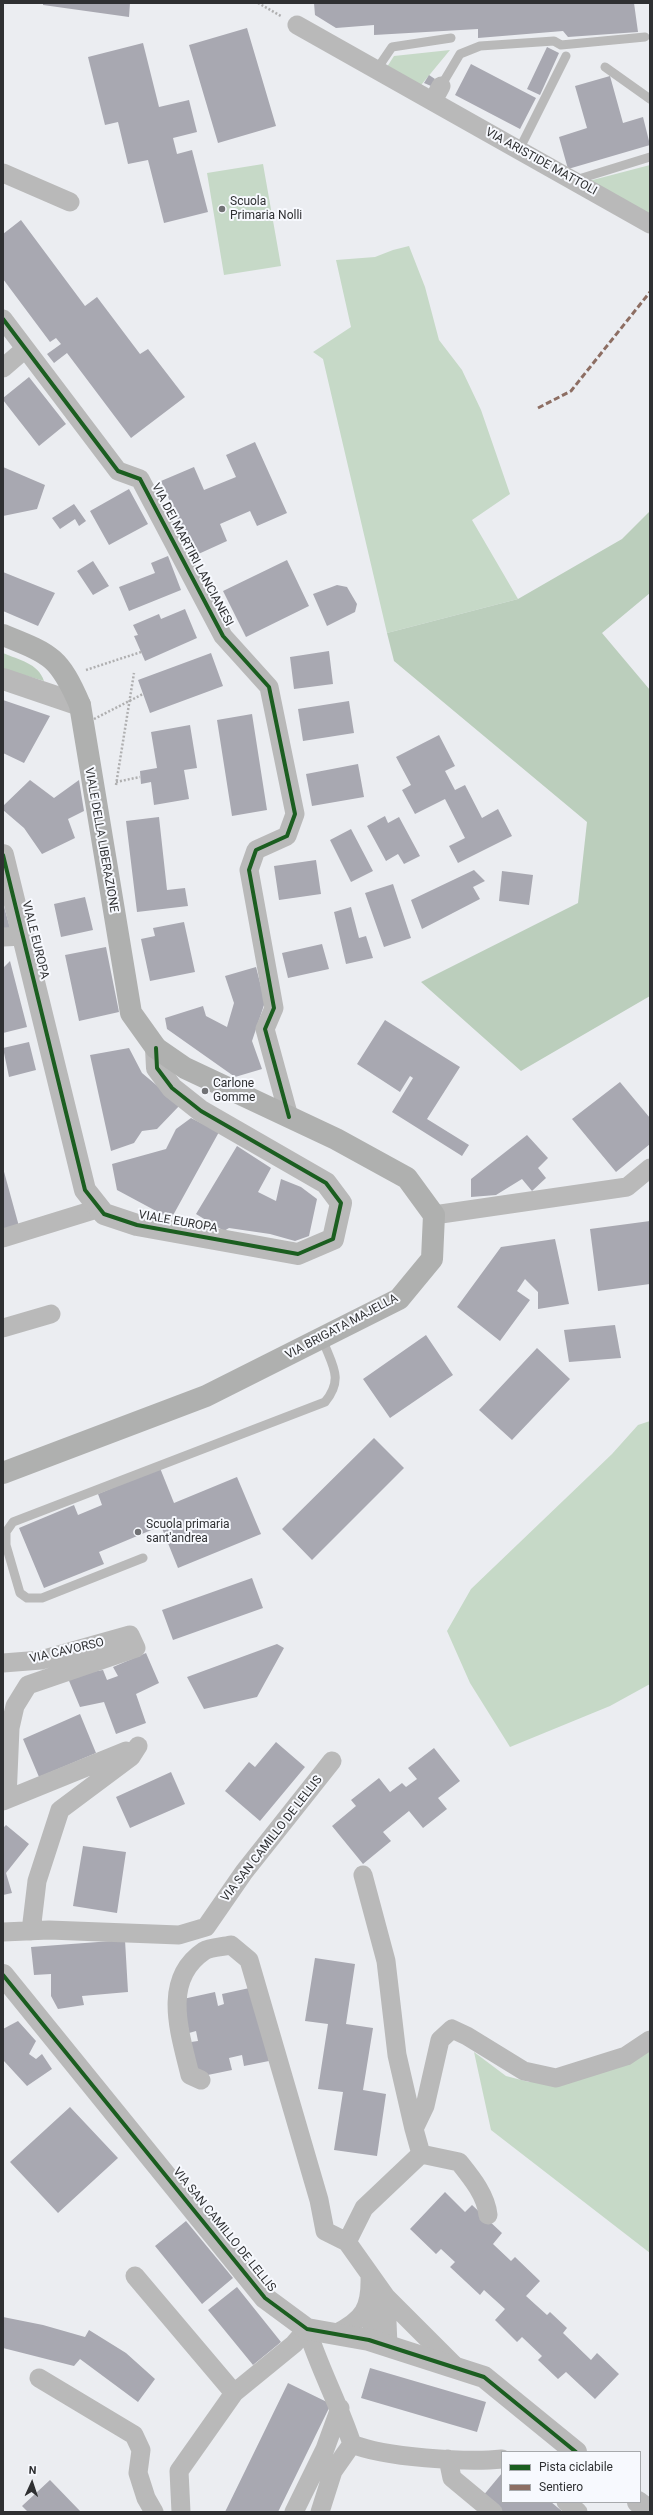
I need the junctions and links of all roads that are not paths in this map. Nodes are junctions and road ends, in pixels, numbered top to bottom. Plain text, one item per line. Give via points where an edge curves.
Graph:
1 (297, 25) road end
2 (645, 37) dead end
3 (451, 38) dead end
4 (566, 56) dead end
5 (605, 67) dead end
6 (377, 69) junction
7 (437, 93) junction
8 (650, 99) edge
9 (519, 150) junction
10 (650, 157) edge
11 (3, 172) edge
12 (582, 178) dead end
13 (70, 202) dead end
14 (650, 224) edge
15 (3, 320) edge
16 (26, 349) junction
17 (3, 368) edge
18 (3, 635) edge
19 (3, 679) edge
20 (87, 712) junction
21 (3, 855) edge
22 (13, 936) edge
23 (156, 1048) junction
24 (289, 1117) junction
25 (650, 1168) edge
26 (98, 1209) junction
27 (434, 1215) junction
28 (3, 1238) edge
29 (50, 1314) dead end
30 (3, 1328) edge
31 (322, 1338) junction
32 (3, 1473) edge
33 (143, 1558) dead end
34 (3, 1663) edge
35 (332, 1761) dead end
36 (5, 1800) edge
37 (363, 1875) dead end
38 (31, 1931) junction
39 (3, 1932) edge
40 (3, 1975) edge
41 (650, 2040) edge
42 (201, 2080) dead end
43 (414, 2129) junction
44 (421, 2154) junction
45 (488, 2215) dead end
46 (347, 2242) junction
47 (135, 2276) dead end
48 (370, 2276) junction
49 (386, 2297) junction
50 (307, 2329) junction
51 (335, 2334) junction
52 (378, 2343) junction
53 (457, 2368) junction
54 (39, 2378) dead end
55 (234, 2393) junction
56 (340, 2408) junction
57 (352, 2444) junction
58 (575, 2451) edge
59 (448, 2459) junction
60 (501, 2459) edge
61 (567, 2503) edge
62 (639, 2503) edge
63 (154, 2512) edge
64 (181, 2512) edge
65 (294, 2512) edge
66 (320, 2512) edge
67 (493, 2512) edge
68 (578, 2512) edge
69 (650, 2512) edge

1 - 6 street, VIA ARISTIDE MATTOLI
2 - 7 lane via 561,45 554,41 480,46 460,54
3 - 6 lane via 392,47
4 - 9 lane
5 - 8 lane
6 - 7 street, VIA ARISTIDE MATTOLI
7 - 9 street, VIA ARISTIDE MATTOLI
9 - 14 street, VIA ARISTIDE MATTOLI
10 - 12 lane
11 - 13 street
15 - 16 street, VIA DEI MARTIRI LANCIANESI
16 - 17 street
16 - 24 street, VIA DEI MARTIRI LANCIANESI via 118,471 140,479 223,636 269,687 295,814 287,836 256,850 249,870 274,1008 265,1029
18 - 20 main road, VIALE DELLA LIBERAZIONE via 50,656 67,677
19 - 20 street
20 - 23 main road, VIALE DELLA LIBERAZIONE via 131,1013
21 - 22 street, VIALE EUROPA
22 - 26 street, VIALE EUROPA via 85,1190
23 - 24 main road via 186,1068
23 - 26 street, VIALE EUROPA via 157,1068 172,1088 201,1110 326,1183 341,1203 333,1239 298,1254 137,1225 104,1214
24 - 27 main road via 336,1139 406,1178
25 - 27 street via 627,1187
26 - 28 street
27 - 31 main road, VIA BRIGATA MAJELLA via 432,1259 399,1299
29 - 30 street
31 - 32 main road, VIA BRIGATA MAJELLA via 206,1396
31 - 33 lane via 337,1380 334,1392 325,1402 13,1522 6,1532 6,1545 20,1593 27,1598 42,1598
34 - 36 street, VIA CAVORSO via 41,1660 130,1635 136,1648 28,1685 15,1706 10,1728
35 - 38 street, VIA SAN CAMILLO DE LELLIS via 244,1872 206,1927 179,1935
36 - 38 street via 144,1744 131,1757 60,1810 37,1881
37 - 43 street via 386,1961 397,2055
38 - 39 street, VIA SAN CAMILLO DE LELLIS
40 - 50 street, VIA SAN CAMILLO DE LELLIS via 265,2298
41 - 43 street via 626,2056 556,2078 524,2071 468,2036 452,2029 440,2040 425,2106
42 - 46 street, VIA SAN CAMILLO DE LELLIS via 190,2075 181,2039 176,2001 184,1969 205,1950 231,1945 249,1960 319,2200 325,2231
43 - 44 street
44 - 45 street via 459,2162 477,2187 487,2206
44 - 46 street via 364,2208
46 - 48 street, VIA SAN CAMILLO DE LELLIS
47 - 55 street
48 - 49 street, VIA SAN CAMILLO DE LELLIS
48 - 51 street via 367,2309 350,2327
48 - 52 street, VIA SAN CAMILLO DE LELLIS via 376,2297
49 - 52 street
49 - 53 street, VIA SAN CAMILLO DE LELLIS
50 - 51 street, VIA SAN CAMILLO DE LELLIS
50 - 55 street via 294,2344
50 - 56 street via 318,2363
51 - 52 street, VIA SAN CAMILLO DE LELLIS
52 - 53 street, VIA SAN CAMILLO DE LELLIS
53 - 58 street, VIA SAN CAMILLO DE LELLIS via 484,2377
54 - 63 street via 134,2435 141,2450 138,2472 146,2498
55 - 64 street via 179,2471
56 - 57 street
56 - 65 street via 325,2448
57 - 59 street via 365,2449
57 - 66 street via 333,2471
59 - 60 street
59 - 67 street via 452,2478
61 - 68 street
62 - 69 street

